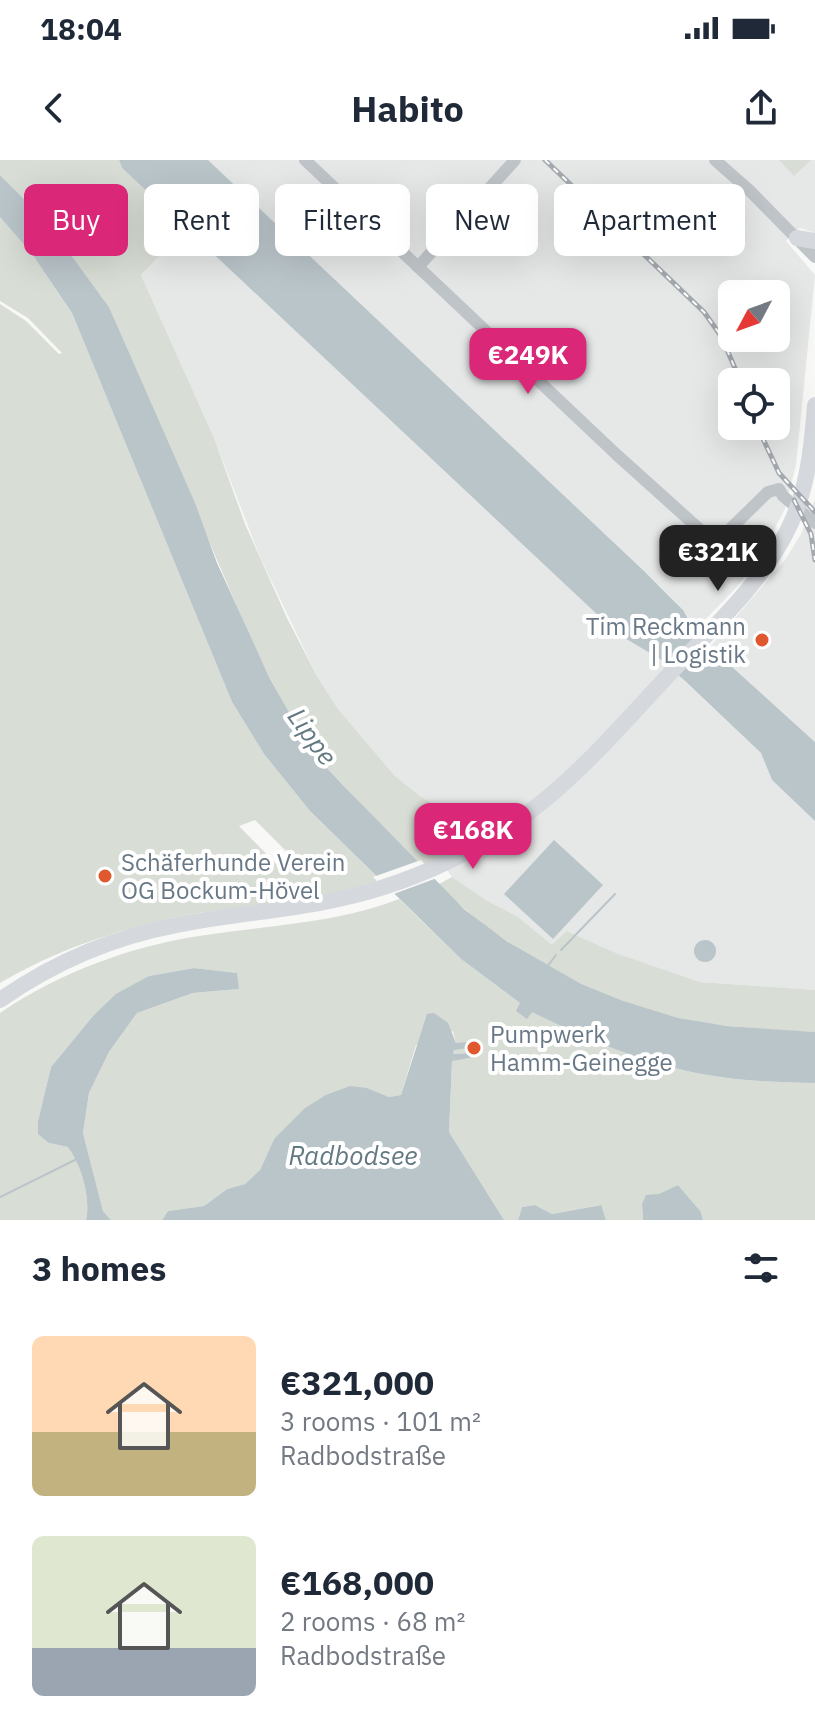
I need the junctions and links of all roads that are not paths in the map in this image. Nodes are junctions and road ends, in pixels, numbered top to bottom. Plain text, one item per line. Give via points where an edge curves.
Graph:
1 (305, 160) edge
2 (515, 160) edge
3 (715, 160) edge
4 (797, 238) junction
5 (815, 241) edge
6 (815, 257) edge
7 (418, 267) junction
8 (815, 405) edge
9 (815, 523) edge
10 (0, 1000) edge

1 - 7 street
2 - 7 street
3 - 4 street
4 - 5 main road
4 - 6 street
7 - 9 street via 707,536 724,535 768,492 779,489
8 - 10 main road via 802,494 759,577 582,766 525,815 436,868 384,888 147,932 88,951

